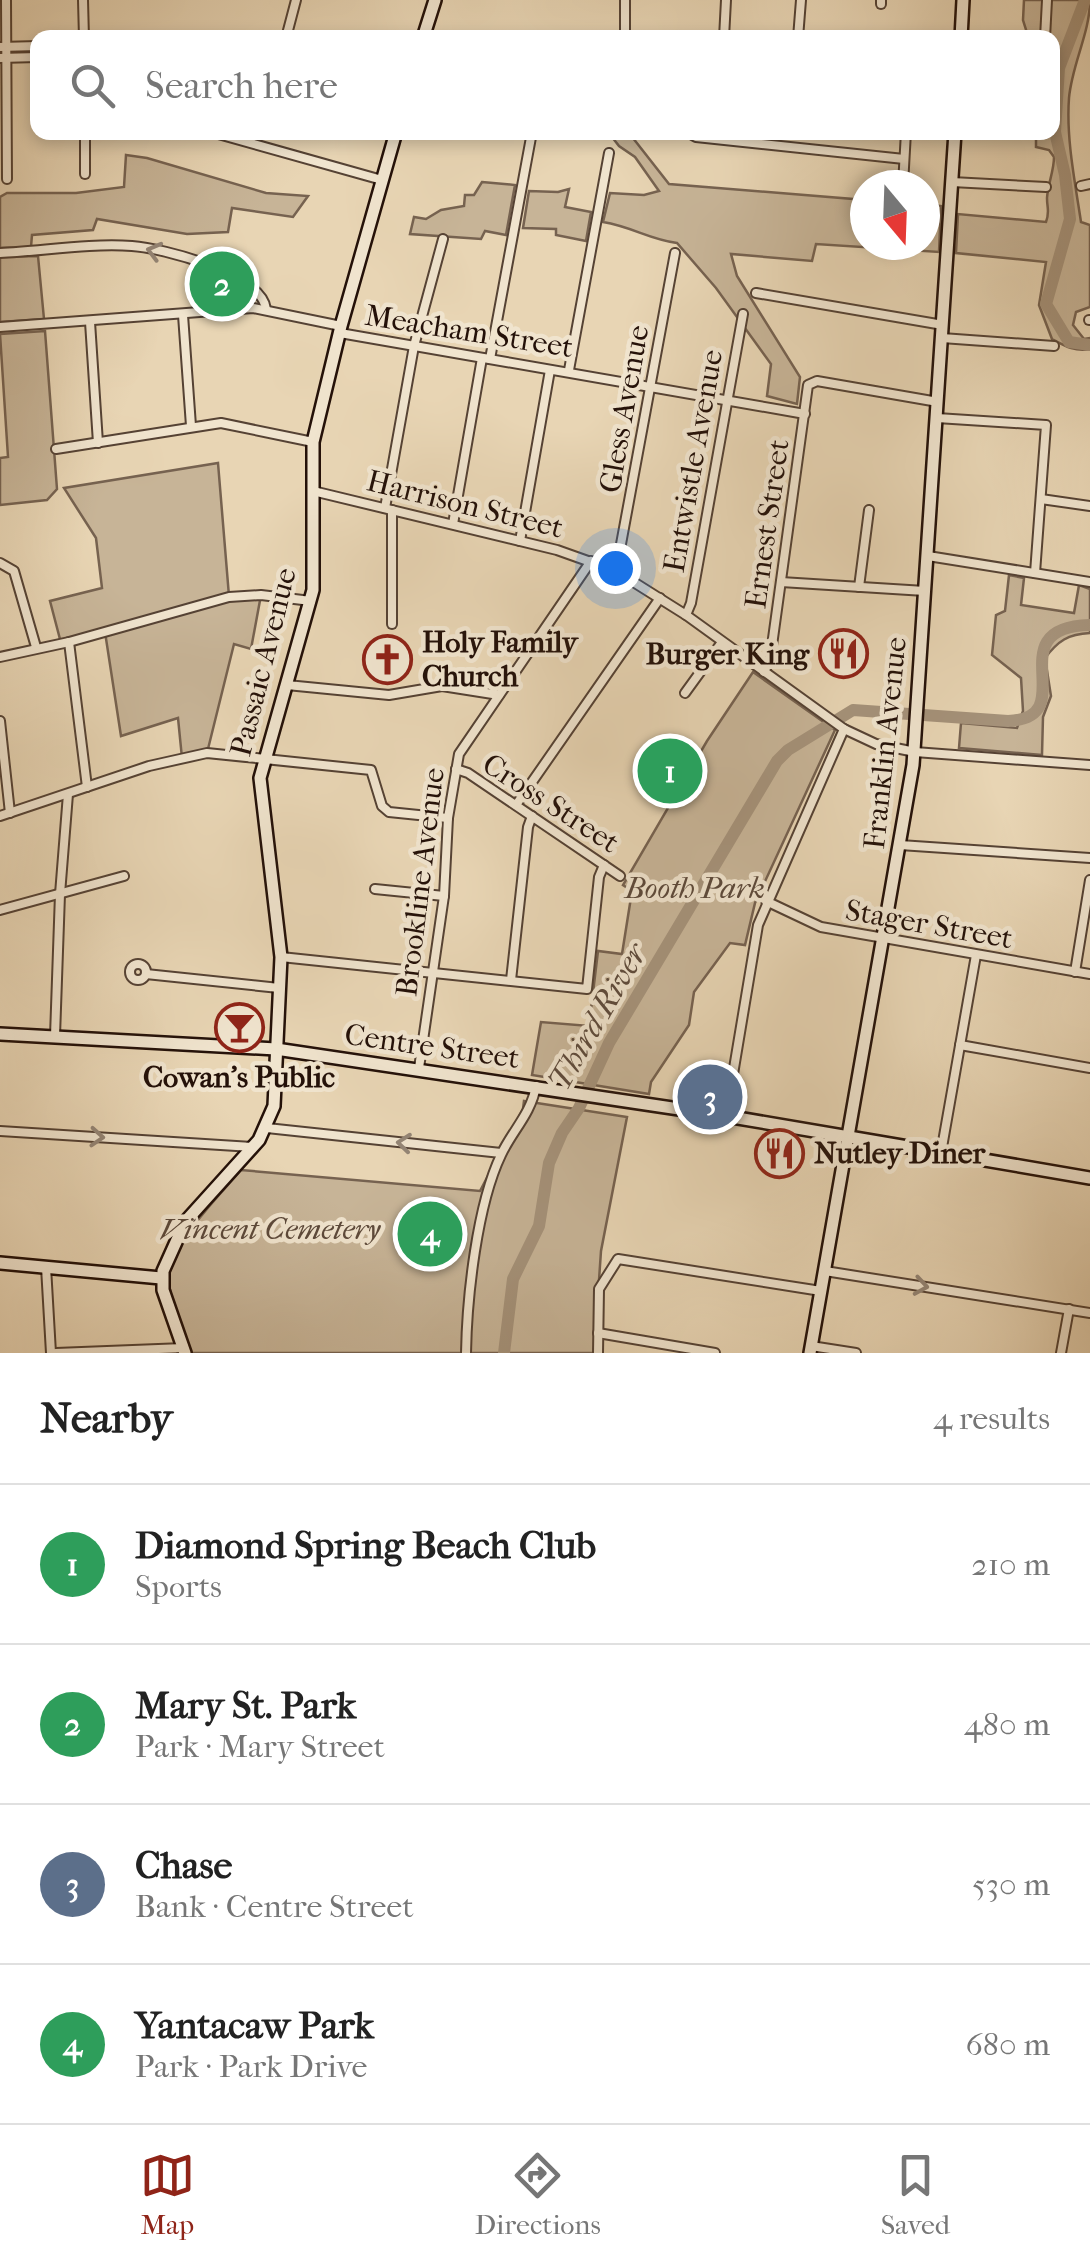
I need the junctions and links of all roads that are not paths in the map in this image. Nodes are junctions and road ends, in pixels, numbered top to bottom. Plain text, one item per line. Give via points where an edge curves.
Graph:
1 (6, 0) edge
2 (83, 0) edge
3 (296, 0) edge
4 (435, 0) edge
5 (624, 0) edge
6 (726, 0) edge
7 (801, 0) edge
8 (964, 0) edge
9 (1047, 0) edge
10 (84, 30) edge
11 (288, 30) edge
12 (426, 30) edge
13 (625, 30) edge
14 (724, 30) edge
15 (799, 30) edge
16 (962, 30) edge
17 (1046, 30) edge
18 (3, 46) edge
19 (30, 46) edge
20 (30, 57) edge
21 (3, 58) edge
22 (85, 140) edge
23 (241, 140) edge
24 (257, 140) edge
25 (394, 140) edge
26 (530, 140) edge
27 (726, 140) edge
28 (905, 140) edge
29 (955, 140) edge
30 (256, 144) junction
31 (609, 154) dead end
32 (904, 158) junction
33 (904, 170) edge
34 (86, 174) dead end
35 (6, 179) dead end
36 (382, 180) junction
37 (952, 182) junction
38 (1046, 186) dead end
39 (443, 239) dead end
40 (0, 253) edge
41 (674, 253) dead end
42 (756, 293) dead end
43 (266, 309) junction
44 (183, 314) junction
45 (742, 314) dead end
46 (90, 322) junction
47 (0, 327) edge
48 (340, 329) junction
49 (942, 332) junction
50 (414, 346) junction
51 (1054, 346) dead end
52 (486, 358) junction
53 (550, 370) junction
54 (568, 370) junction
55 (651, 385) junction
56 (726, 399) junction
57 (938, 402) junction
58 (805, 414) junction
59 (937, 418) junction
60 (191, 426) junction
61 (98, 442) junction
62 (313, 442) junction
63 (56, 448) dead end
64 (314, 492) junction
65 (1041, 499) junction
66 (1090, 506) edge
67 (389, 509) junction
68 (869, 510) dead end
69 (453, 524) junction
70 (520, 541) junction
71 (928, 556) junction
72 (591, 561) junction
73 (0, 563) edge
74 (616, 571) junction
75 (1036, 573) junction
76 (781, 582) junction
77 (1090, 582) edge
78 (859, 587) junction
79 (925, 591) junction
80 (660, 598) junction
81 (310, 601) junction
82 (686, 615) junction
83 (392, 624) dead end
84 (69, 642) junction
85 (722, 642) junction
86 (36, 647) junction
87 (0, 657) edge
88 (764, 672) junction
89 (287, 685) junction
90 (685, 693) dead end
91 (499, 695) junction
92 (0, 720) edge
93 (843, 728) junction
94 (915, 752) junction
95 (265, 760) junction
96 (1090, 765) edge
97 (456, 770) junction
98 (87, 787) junction
99 (68, 794) junction
100 (516, 806) junction
101 (5, 815) edge
102 (532, 816) junction
103 (448, 818) junction
104 (900, 845) junction
105 (1090, 858) edge
106 (604, 864) junction
107 (124, 876) dead end
108 (620, 876) dead end
109 (1090, 880) edge
110 (375, 889) dead end
111 (60, 894) junction
112 (444, 896) junction
113 (766, 901) junction
114 (0, 910) edge
115 (884, 939) junction
116 (976, 955) junction
117 (281, 957) junction
118 (434, 972) junction
119 (1075, 972) junction
120 (146, 974) dead end
121 (1090, 974) edge
122 (511, 980) junction
123 (279, 988) junction
124 (0, 1034) edge
125 (55, 1036) junction
126 (960, 1046) junction
127 (276, 1048) junction
128 (419, 1068) junction
129 (1090, 1068) edge
130 (536, 1086) junction
131 (726, 1116) junction
132 (266, 1128) junction
133 (0, 1131) edge
134 (848, 1137) junction
135 (252, 1147) junction
136 (502, 1154) junction
137 (941, 1154) junction
138 (1090, 1178) edge
139 (0, 1263) edge
140 (46, 1267) junction
141 (825, 1272) junction
142 (161, 1278) junction
143 (821, 1291) junction
144 (1069, 1309) junction
145 (1090, 1312) edge
146 (598, 1334) junction
147 (811, 1350) edge
148 (184, 1351) edge
149 (53, 1353) edge
150 (466, 1353) edge
151 (598, 1353) edge
152 (715, 1353) edge
153 (856, 1353) edge
154 (1060, 1353) edge

1 - 18 street
2 - 10 street
3 - 11 street
4 - 12 street
5 - 13 street
6 - 14 street
7 - 15 street
8 - 16 street
9 - 17 street
18 - 19 street
18 - 21 street
20 - 21 street
21 - 35 street
22 - 34 street
23 - 30 street
24 - 30 street
25 - 36 street, Passaic Avenue
26 - 52 street
27 - 32 street
28 - 32 street
29 - 37 street, Franklin Avenue
30 - 36 street
31 - 54 street
32 - 33 street
36 - 48 street, Passaic Avenue
37 - 38 street
37 - 49 street, Franklin Avenue
39 - 50 street
43 -> 40 street via 258,293 232,274 142,247
41 - 55 street, Gless Avenue
42 - 49 street
43 - 44 street, Meacham Street
43 - 48 street, Meacham Street
44 - 46 street, Meacham Street
44 - 60 street
45 - 56 street, Entwistle Avenue
46 - 47 street, Meacham Street
46 - 61 street
48 - 50 street, Meacham Street
48 - 62 street, Passaic Avenue
49 - 51 street
49 - 57 street, Franklin Avenue
50 - 52 street, Meacham Street
50 - 67 street
52 - 53 street, Meacham Street
52 - 69 street
53 - 54 street, Meacham Street
53 - 70 street
54 - 55 street, Meacham Street
55 - 56 street, Meacham Street
55 - 74 street, Gless Avenue
56 - 58 street, Meacham Street
56 - 82 street, Entwistle Avenue
57 - 58 street, Ernest Street via 812,382
57 - 59 street, Franklin Avenue
58 - 76 street, Ernest Street
59 - 65 street via 1046,424
59 - 71 street, Franklin Avenue
60 - 61 street
60 - 62 street via 222,423
61 - 63 street
62 - 64 street, Passaic Avenue
64 - 67 street, Harrison Street
64 - 81 street, Passaic Avenue
65 - 66 street
65 - 75 street
67 - 69 street, Harrison Street
67 - 83 street
68 - 78 street
69 - 70 street, Harrison Street
70 - 72 street, Harrison Street
71 - 75 street
71 - 79 street, Franklin Avenue
72 - 74 street, Harrison Street
72 - 91 street, Brookline Avenue
73 - 86 street via 14,571
74 - 80 street, Harrison Street
75 - 77 street
76 - 78 street
76 - 88 street, Ernest Street
78 - 79 street
79 - 94 street, Franklin Avenue
80 - 82 street, Harrison Street
80 - 100 street
81 - 84 street via 229,597
81 - 89 street, Passaic Avenue
82 - 85 street, Harrison Street
84 - 86 street
84 - 98 street
85 - 88 street, Harrison Street
85 - 90 street
86 - 87 street
88 - 93 street, Harrison Street
89 - 91 street via 389,695 442,686
89 - 95 street, Passaic Avenue
91 - 97 street, Brookline Avenue via 460,750
92 - 101 street
93 - 94 street, Harrison Street
93 - 113 street
94 - 96 street, Harrison Street
94 - 104 street, Franklin Avenue
95 - 98 street via 207,753
95 - 103 street via 370,770 389,812
95 - 117 street, Passaic Avenue via 260,794
97 - 100 street, Cross Street
97 - 103 street, Brookline Avenue
98 - 99 street
99 - 101 street
99 - 111 street
100 - 102 street, Cross Street
102 - 106 street, Cross Street
102 - 122 street
103 - 112 street, Brookline Avenue
104 - 105 street
104 - 115 street, Franklin Avenue
106 - 108 street, Cross Street
106 - 122 street via 587,988
107 - 111 street
109 - 119 street
110 - 112 street
111 - 114 street
111 - 125 street
112 - 118 street, Brookline Avenue
113 - 115 street, Stager Street via 821,927
113 - 131 street
115 - 116 street, Stager Street
115 - 134 street, Franklin Avenue
116 - 119 street, Stager Street
116 - 126 street
117 - 118 street
117 - 123 street, Passaic Avenue
118 - 122 street
118 - 128 street, Brookline Avenue
119 - 121 street, Stager Street
120 - 123 street
123 - 127 street, Passaic Avenue
124 - 125 street, Centre Street
125 - 127 street, Centre Street
126 - 129 street
126 - 137 street
127 - 128 street, Centre Street
127 - 132 street, Passaic Avenue via 274,1106
128 - 130 street, Centre Street
130 - 131 street, Centre Street
130 - 136 street
131 - 134 street, Centre Street
132 - 135 street, Passaic Avenue
136 -> 132 street
133 -> 135 street
134 - 137 street, Centre Street
134 - 141 street, Franklin Avenue
135 - 142 street, Passaic Avenue via 185,1222
136 - 150 street via 482,1207
137 - 138 street, Centre Street
139 - 140 street
140 - 142 street
140 - 149 street
141 - 143 street, Franklin Avenue
141 -> 144 street
142 - 148 street
143 - 146 street via 618,1258 599,1289
143 - 147 street, Franklin Avenue
144 - 145 street
144 - 154 street
146 - 151 street
146 - 152 street
147 - 153 street
148 - 149 street

